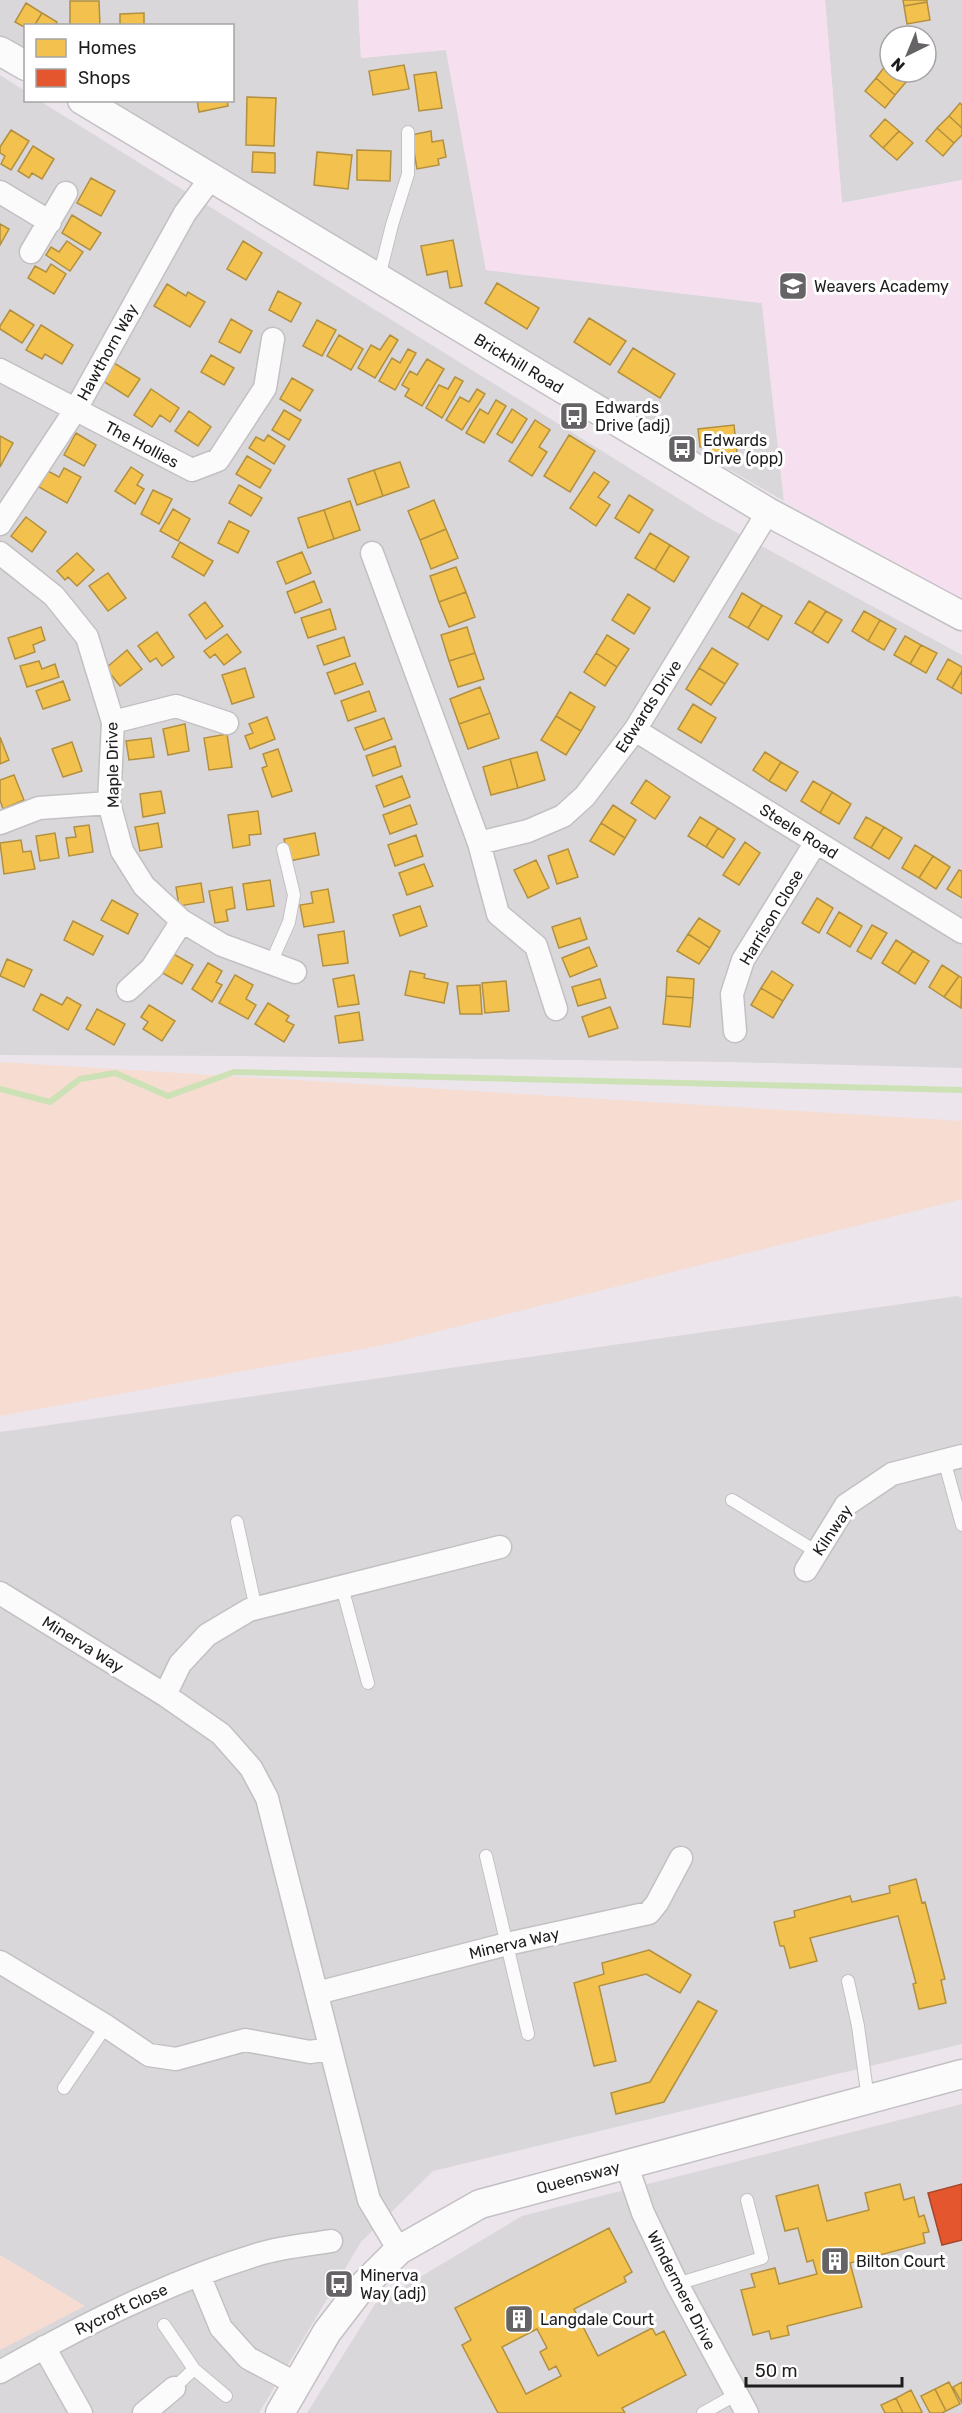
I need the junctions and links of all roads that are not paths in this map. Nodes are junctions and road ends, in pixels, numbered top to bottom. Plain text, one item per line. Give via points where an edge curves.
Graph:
1 (0, 51) edge
2 (24, 65) edge
3 (85, 102) edge
4 (408, 132) dead end
5 (211, 178) junction
6 (0, 192) edge
7 (66, 193) dead end
8 (50, 222) junction
9 (31, 252) dead end
10 (379, 279) junction
11 (273, 339) dead end
12 (0, 370) edge
13 (76, 409) junction
14 (768, 512) junction
15 (0, 524) edge
16 (0, 553) edge
17 (372, 554) dead end
18 (962, 616) edge
19 (113, 722) junction
20 (227, 723) dead end
21 (635, 730) junction
22 (109, 802) junction
23 (0, 823) edge
24 (816, 842) junction
25 (479, 843) junction
26 (283, 849) dead end
27 (182, 921) junction
28 (962, 932) edge
29 (271, 963) junction
30 (294, 972) dead end
31 (128, 990) dead end
32 (556, 1009) dead end
33 (735, 1031) dead end
34 (953, 1458) edge
35 (732, 1500) dead end
36 (237, 1521) dead end
37 (962, 1525) edge
38 (500, 1547) dead end
39 (812, 1561) joint
40 (342, 1587) junction
41 (0, 1593) edge
42 (256, 1609) junction
43 (368, 1683) dead end
44 (165, 1695) junction
45 (486, 1856) dead end
46 (681, 1858) dead end
47 (507, 1944) junction
48 (0, 1962) edge
49 (848, 1981) dead end
50 (317, 1993) junction
51 (106, 2026) junction
52 (528, 2034) dead end
53 (330, 2049) junction
54 (962, 2074) edge
55 (64, 2088) dead end
56 (868, 2099) junction
57 (626, 2163) junction
58 (747, 2200) dead end
59 (331, 2241) dead end
60 (399, 2250) junction
61 (200, 2275) junction
62 (677, 2284) junction
63 (164, 2325) dead end
64 (44, 2347) junction
65 (194, 2369) junction
66 (0, 2372) edge
67 (296, 2384) junction
68 (174, 2388) joint
69 (226, 2396) dead end
70 (742, 2404) edge
71 (81, 2413) edge
72 (144, 2413) edge
73 (280, 2413) edge
74 (703, 2413) edge

1 - 2 street
3 - 5 street, Brickhill Road
4 - 10 lane via 408,174
5 - 10 street, Brickhill Road
5 - 13 street, Hawthorn Way via 185,213
6 - 8 street
7 - 8 street
8 - 9 street
10 - 14 street, Brickhill Road
11 - 13 street, The Hollies via 265,388 218,460 192,470
12 - 13 street, The Hollies
13 - 15 street, Hawthorn Way
14 - 18 street, Brickhill Road
14 - 21 street, Edwards Drive
16 - 19 street, Maple Drive via 54,596 87,637
17 - 25 street
19 - 20 street via 176,706
19 - 22 street, Maple Drive
21 - 24 street, Steele Road
21 - 25 street, Edwards Drive via 585,796 563,816 528,831
22 - 23 street via 39,808
22 - 27 street, Maple Drive via 122,851 144,886
24 - 28 street, Steele Road
24 - 33 street, Harrison Close via 743,960 732,994
25 - 32 street via 498,914 536,946
26 - 29 lane via 294,895 289,922
27 - 29 street, Maple Drive via 222,945
27 - 31 street via 152,968
29 - 30 street, Maple Drive
34 - 37 lane
34 - 39 street, Kilnway via 892,1474 846,1505
35 - 39 lane
36 - 42 lane
38 - 40 street
40 - 42 street
40 - 43 lane
41 - 44 street, Minerva Way
42 - 44 street via 207,1635 180,1664
44 - 50 street, Minerva Way via 222,1734 252,1768 267,1798
45 - 47 lane
46 - 47 street, Minerva Way via 649,1914
47 - 50 street, Minerva Way
47 - 52 lane
48 - 51 street
49 - 56 lane
50 - 53 street, Minerva Way
51 - 53 street via 149,2055 176,2059 245,2040 310,2052
51 - 55 lane
53 - 60 street, Minerva Way via 369,2200
54 - 56 street, Queensway
56 - 57 street, Queensway
57 - 60 street, Queensway via 480,2204
57 - 62 street, Windermere Drive via 643,2213
58 - 62 lane via 762,2258
59 - 61 street, Rycroft Close via 261,2254
60 - 67 street, Queensway via 360,2289 327,2332
61 - 64 street, Rycroft Close via 134,2301
61 - 67 street via 221,2328 248,2358
62 - 70 street, Windermere Drive
63 - 65 lane
64 - 66 street, Rycroft Close
64 - 71 street
65 - 68 lane
65 - 69 lane
67 - 73 street, Queensway
68 - 72 street
70 - 74 lane

